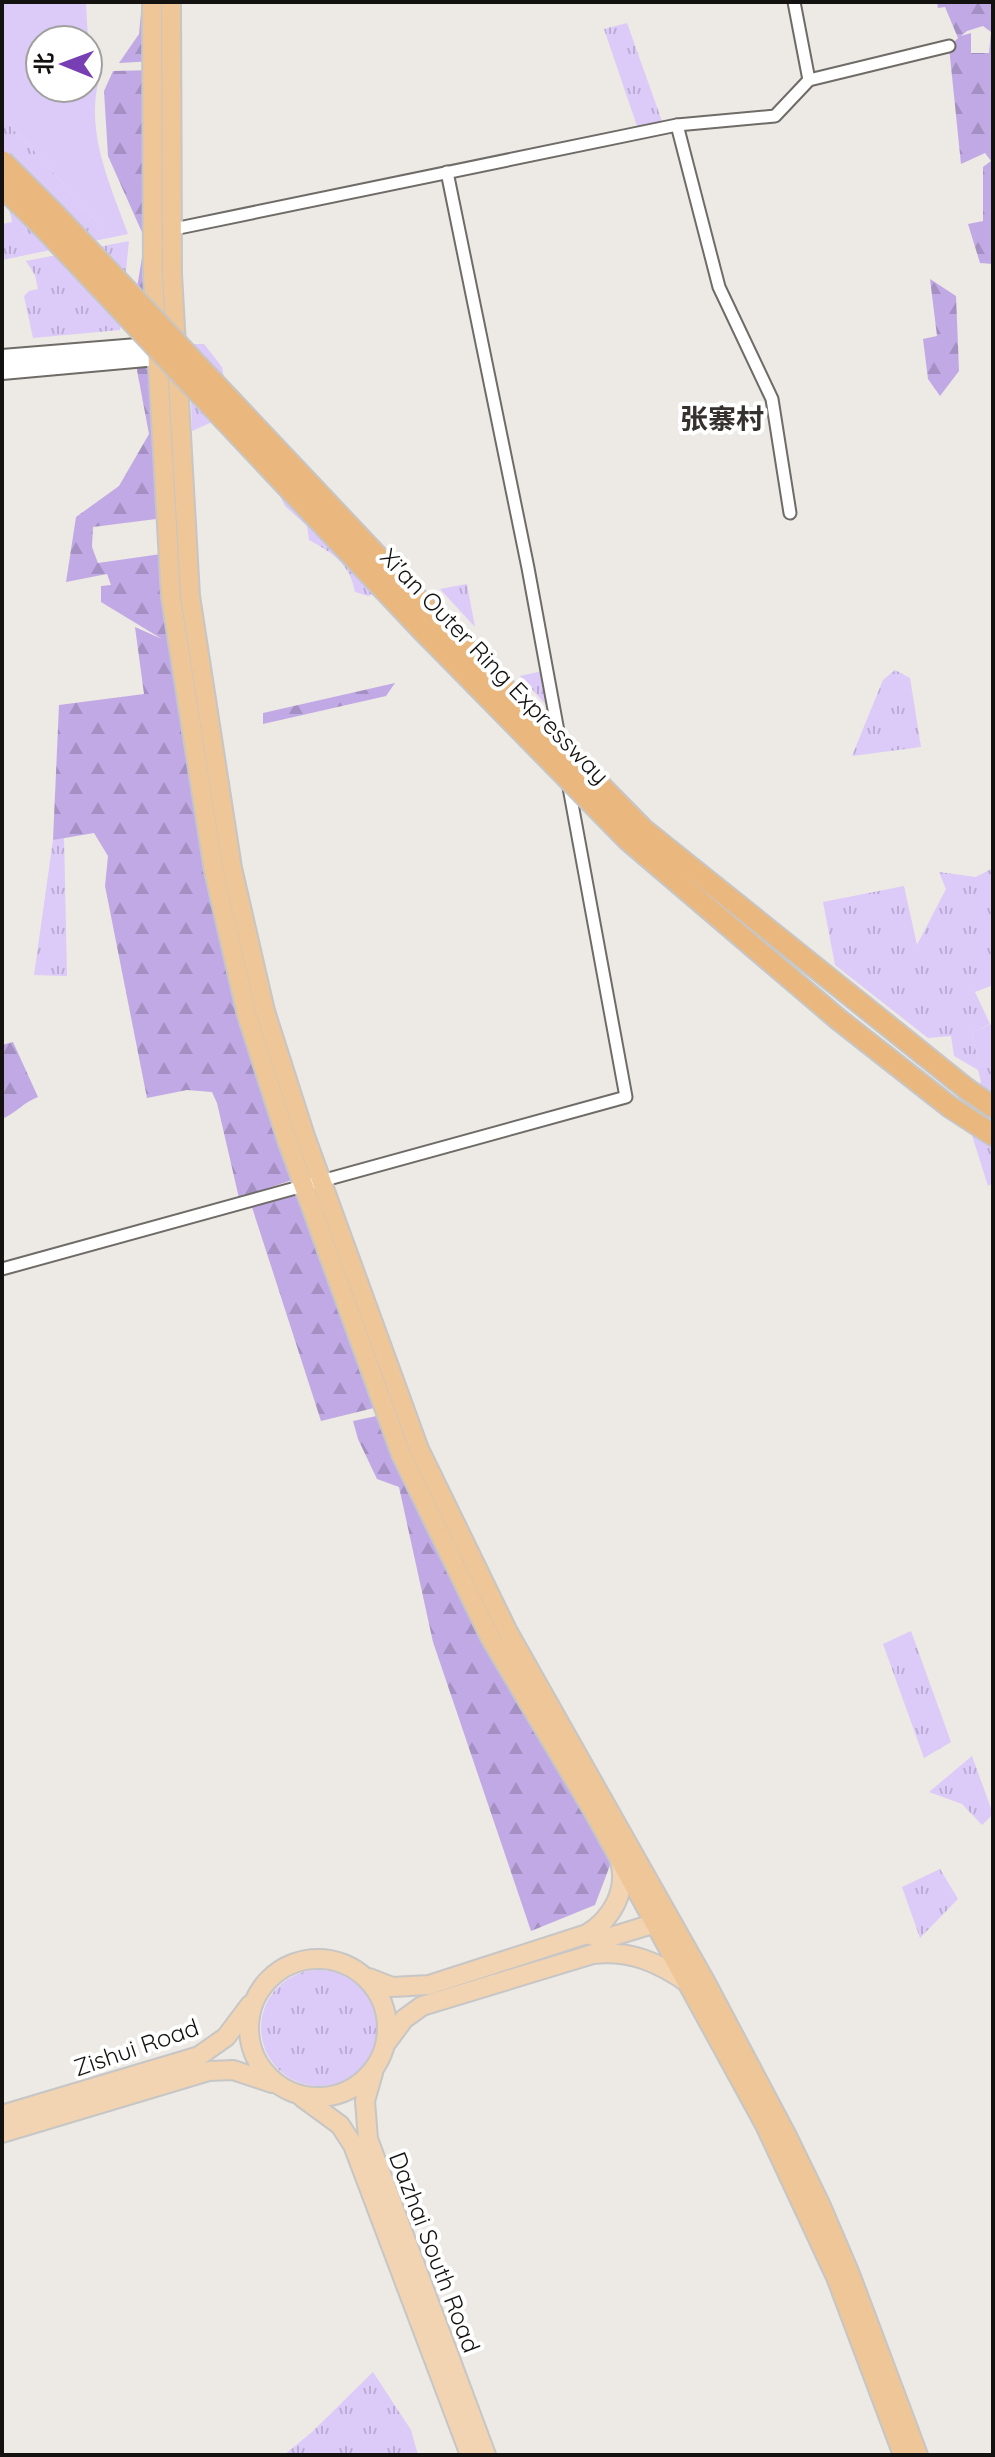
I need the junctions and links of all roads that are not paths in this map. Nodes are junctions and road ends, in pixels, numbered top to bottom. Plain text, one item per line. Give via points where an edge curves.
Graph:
1 (152, 2) edge
2 (171, 2) edge
3 (794, 2) edge
4 (949, 46) dead end
5 (809, 80) junction
6 (677, 125) junction
7 (2, 161) edge
8 (447, 172) junction
9 (2, 187) edge
10 (162, 230) junction
11 (167, 350) junction
12 (2, 358) edge
13 (2, 371) edge
14 (790, 513) dead end
15 (993, 1107) edge
16 (993, 1135) edge
17 (312, 1184) junction
18 (2, 1269) edge
19 (620, 1861) junction
20 (662, 1921) junction
21 (595, 1943) junction
22 (366, 1977) junction
23 (688, 1983) junction
24 (260, 1990) junction
25 (387, 2042) junction
26 (378, 2064) junction
27 (278, 2085) junction
28 (298, 2095) junction
29 (2, 2115) edge
30 (2, 2133) edge
31 (470, 2455) edge
32 (486, 2455) edge
33 (903, 2455) edge
34 (918, 2455) edge

1 - 10 highway
2 - 10 highway
3 - 5 street
4 - 5 street
5 - 6 street via 775,116
6 - 8 street
6 - 14 street via 719,287 772,399
7 - 15 highway, Xi'an Outer Ring Expressway, bridge via 643,829
8 - 10 street
8 - 17 street via 528,568 626,1097
9 - 16 highway, Xi'an Outer Ring Expressway, bridge via 628,840 838,1019
10 - 11 highway
11 - 12 main road
11 - 13 main road
11 - 17 highway via 190,596 232,868
17 - 18 street
17 - 19 highway via 401,1454 491,1639
17 - 20 highway via 419,1449 508,1632
19 - 20 highway
19 - 21 main road via 623,1875 616,1903
20 - 21 main road
20 - 23 highway
20 - 34 highway via 745,2055 821,2206
21 - 22 main road via 429,1985 392,1987
21 - 23 main road via 644,1958
21 - 25 main road via 422,2006
22 - 24 main road via 346,1963 300,1960 279,1970
22 - 25 main road via 380,1996
23 - 33 highway via 799,2194
24 - 27 main road via 248,2027 252,2049
24 - 29 main road, Zishui Road via 226,2037 199,2056
25 - 26 main road
26 - 28 main road via 342,2094
26 - 32 main road, Dazhai South Road via 365,2101 368,2139
27 - 28 main road
27 - 30 main road, Zishui Road via 233,2070 209,2071
28 - 31 main road, Dazhai South Road via 340,2125 353,2145

